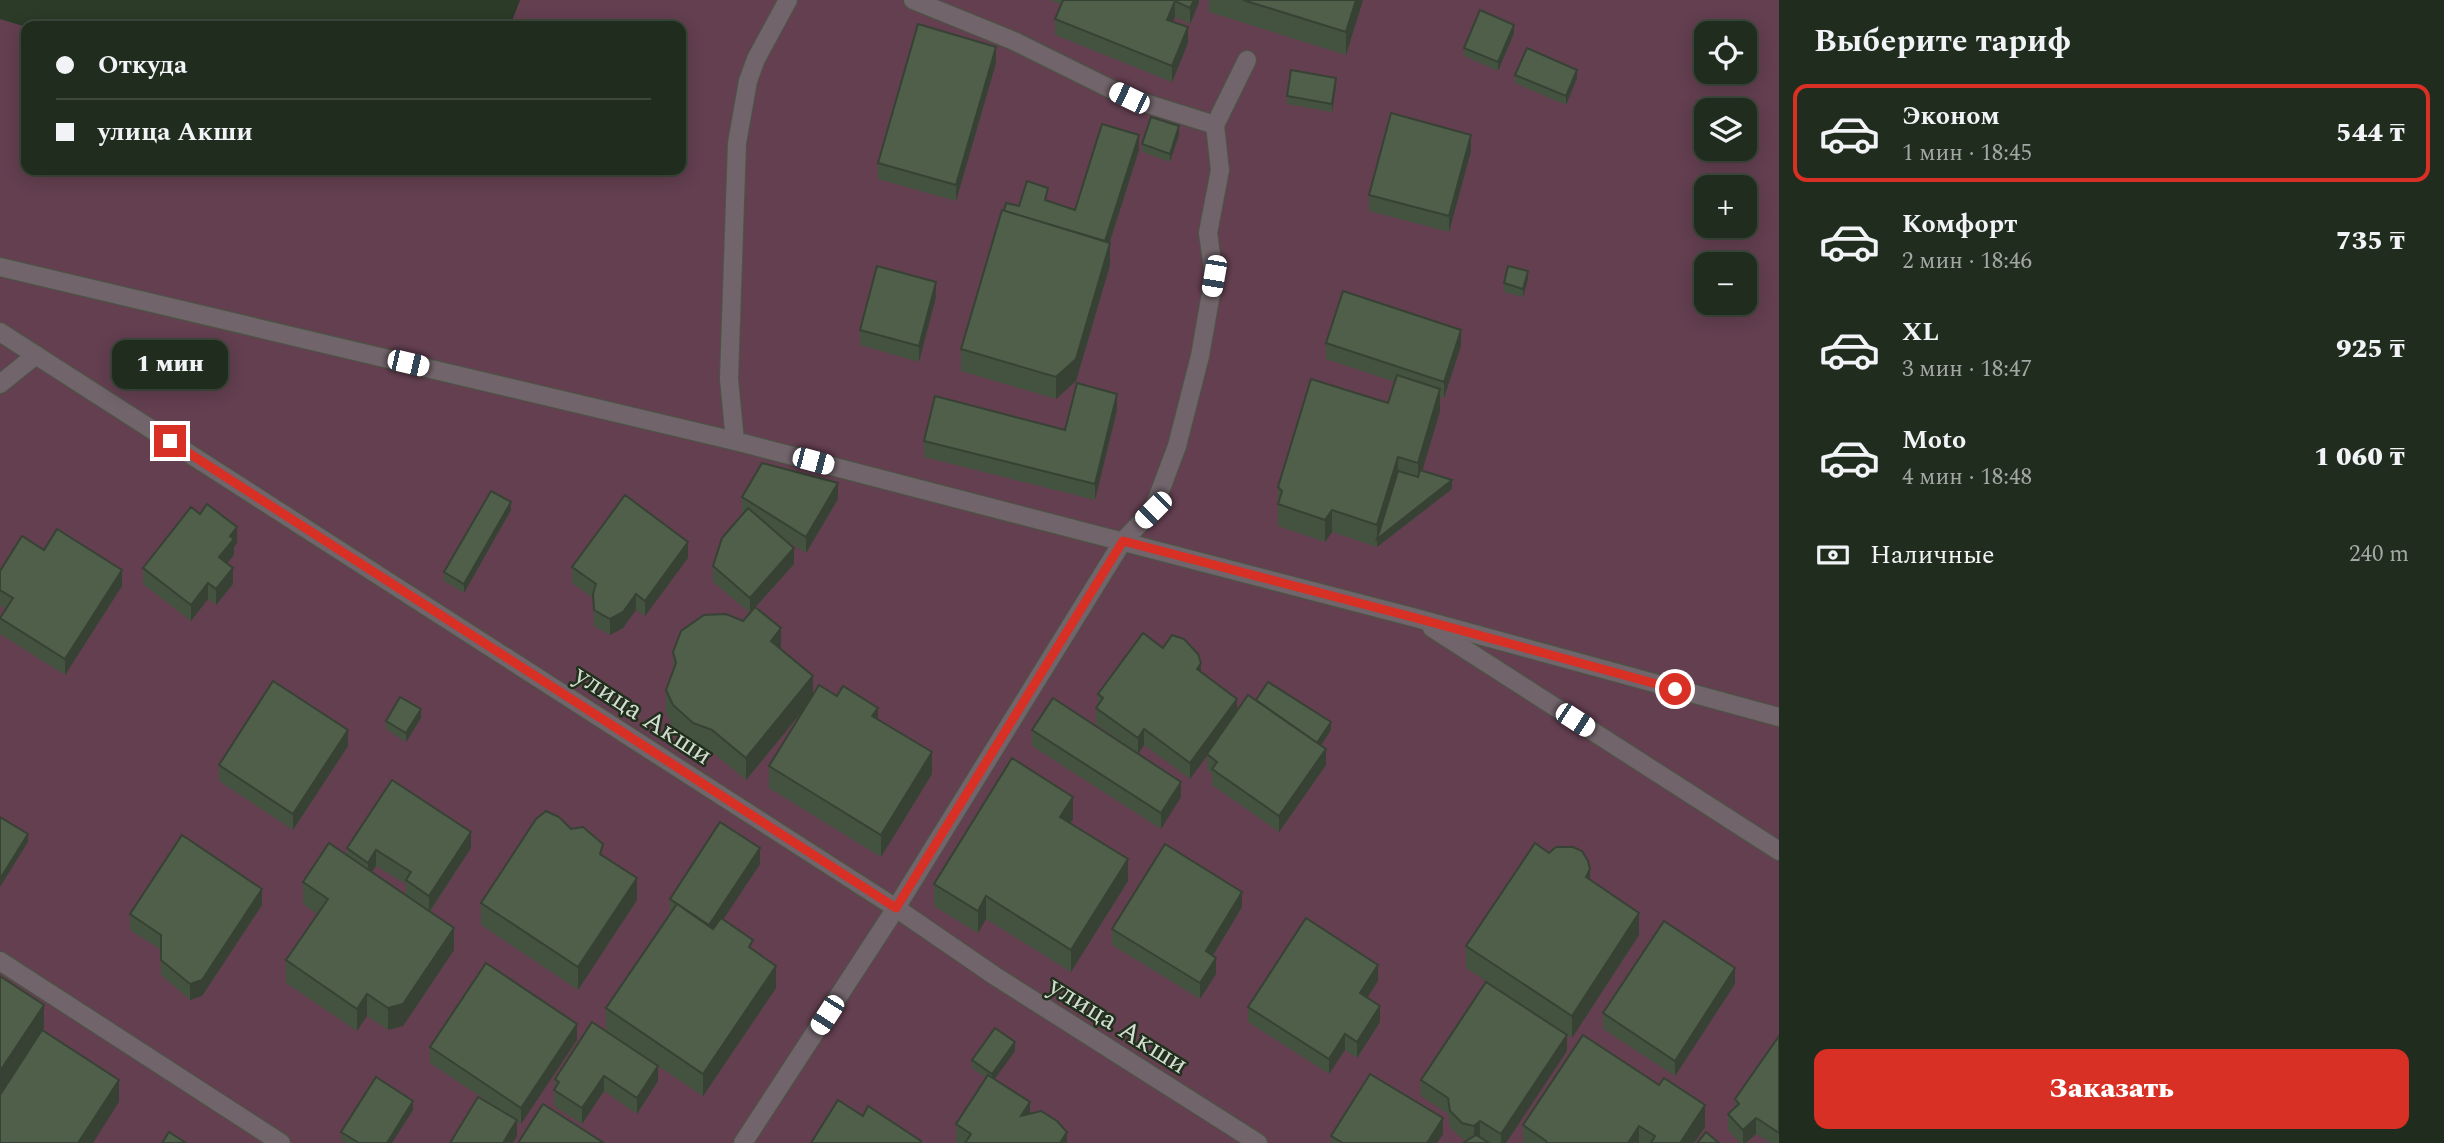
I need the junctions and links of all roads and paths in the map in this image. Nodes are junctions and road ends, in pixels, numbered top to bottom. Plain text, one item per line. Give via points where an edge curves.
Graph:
1 (788, 0) edge
2 (913, 0) edge
3 (1247, 60) dead end
4 (1215, 125) junction
5 (0, 267) edge
6 (0, 332) edge
7 (36, 355) junction
8 (0, 384) edge
9 (735, 441) junction
10 (1123, 541) junction
11 (1416, 618) junction
12 (1779, 717) edge
13 (1779, 851) edge
14 (896, 908) junction
15 (0, 961) edge
16 (281, 1143) edge
17 (743, 1143) edge
18 (1258, 1143) edge

1 - 9 street via 748,81 737,143 729,379
2 - 4 street via 1014,41 1129,98
3 - 4 street
4 - 10 street via 1220,170 1208,233 1214,276 1200,356 1177,446 1153,510
5 - 9 street
6 - 7 street, улица Акши
7 - 8 street
7 - 14 street, улица Акши
9 - 10 street
10 - 11 street
10 - 14 street
11 - 12 street
11 - 13 street
14 - 17 street
14 - 18 street, улица Акши
15 - 16 street

